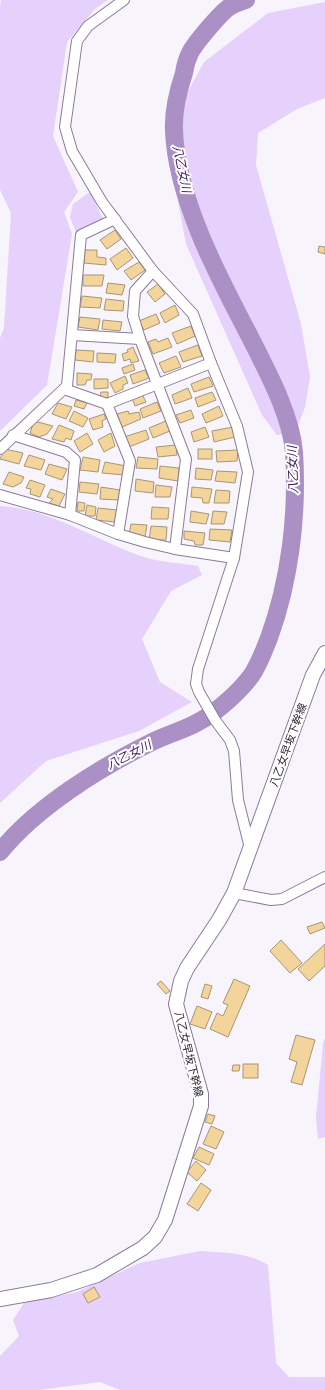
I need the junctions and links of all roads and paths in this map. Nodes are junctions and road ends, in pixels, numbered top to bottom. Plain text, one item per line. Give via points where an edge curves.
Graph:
1 (124, 0) edge
2 (115, 219) junction
3 (153, 271) junction
4 (72, 335) junction
5 (140, 339) junction
6 (211, 363) junction
7 (158, 384) junction
8 (64, 389) junction
9 (107, 404) junction
10 (13, 435) junction
11 (0, 449) edge
12 (0, 495) edge
13 (70, 515) junction
14 (118, 534) junction
15 (175, 550) junction
16 (234, 558) junction
17 (325, 653) edge
18 (250, 848) junction
19 (325, 877) edge
20 (234, 893) junction
21 (0, 1299) edge

1 - 2 street via 88,26 77,41 65,127 72,151
2 - 3 street
2 - 4 street via 81,235
3 - 5 street via 135,291 133,316
3 - 6 street via 193,314
4 - 5 street
4 - 8 street via 67,386
5 - 7 street
6 - 7 street
6 - 16 street via 237,426 248,472
7 - 9 street
7 - 15 street via 186,459
8 - 9 street
8 - 10 street
9 - 14 street via 130,461
10 - 11 street
10 - 13 street via 66,452 75,460
12 - 13 street
13 - 14 street
14 - 15 street
15 - 16 street
16 - 18 street via 198,669 196,684 214,720 230,740 234,751 238,800
17 - 18 street, 八乙女早坂下幹線 via 313,675
18 - 20 street, 八乙女早坂下幹線
19 - 20 street via 282,899 271,900
20 - 21 street, 八乙女早坂下幹線 via 187,968 178,993 176,1004 201,1094 201,1106 165,1220 143,1248 85,1280 51,1290

